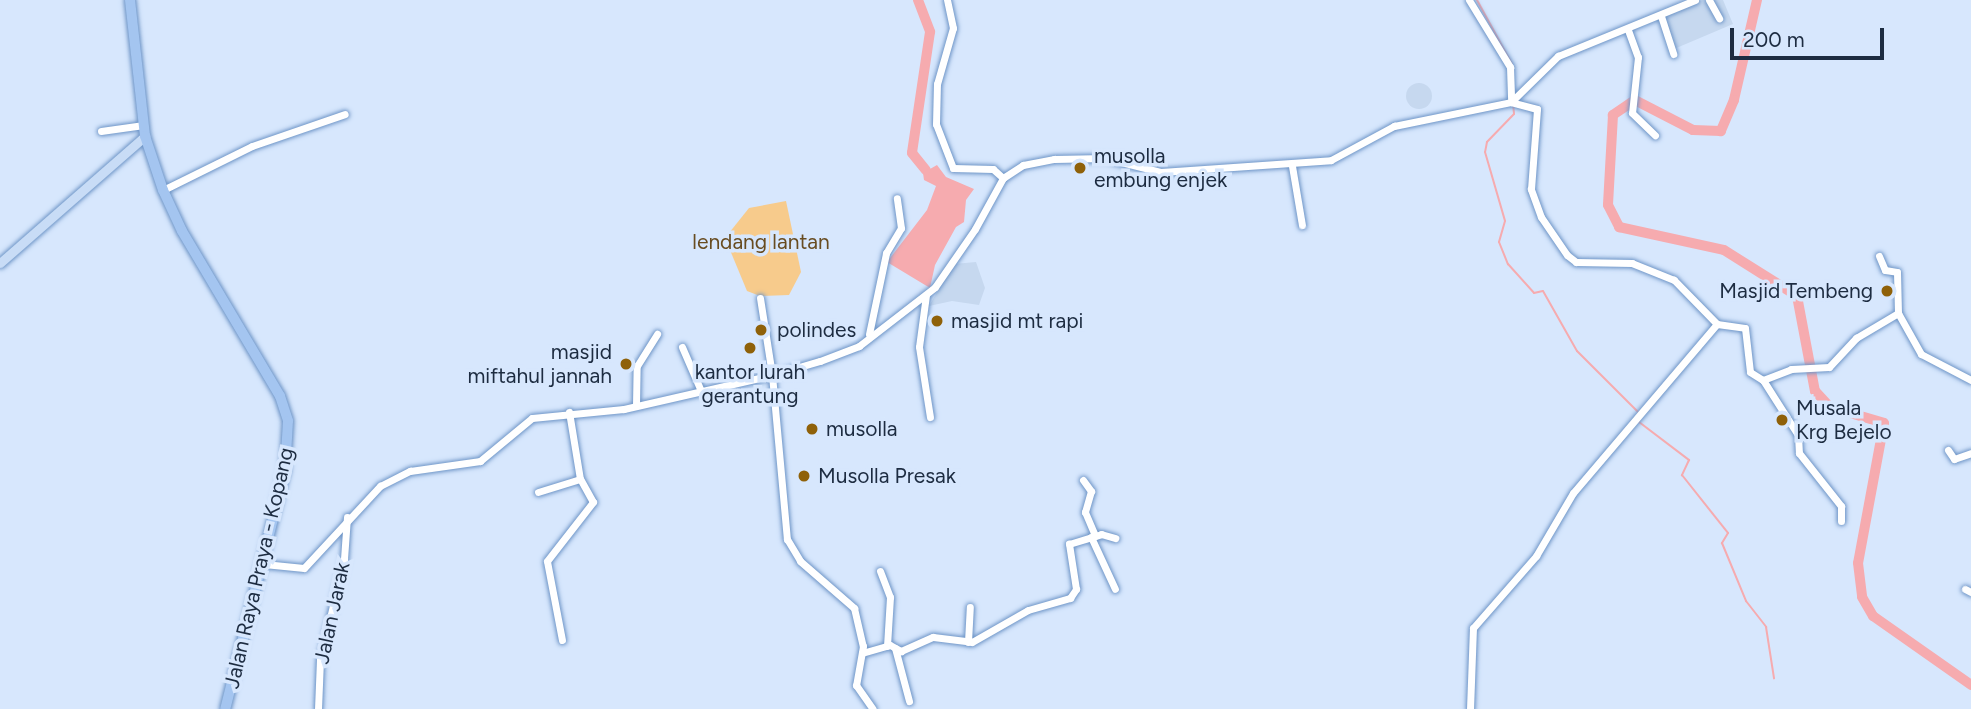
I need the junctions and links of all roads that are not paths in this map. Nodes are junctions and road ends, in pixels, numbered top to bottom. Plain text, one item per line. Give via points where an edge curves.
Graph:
1 (130, 0) edge
2 (947, 0) edge
3 (1469, 0) edge
4 (1695, 0) edge
5 (1709, 0) edge
6 (1661, 16) junction
7 (1719, 18) dead end
8 (1628, 30) junction
9 (1673, 54) dead end
10 (1511, 102) junction
11 (345, 114) dead end
12 (102, 131) dead end
13 (145, 131) junction
14 (1654, 135) dead end
15 (1292, 166) junction
16 (1003, 178) junction
17 (163, 190) junction
18 (897, 198) dead end
19 (1302, 225) dead end
20 (1879, 256) dead end
21 (0, 262) edge
22 (926, 294) junction
23 (760, 298) dead end
24 (1898, 313) junction
25 (1717, 324) junction
26 (657, 334) dead end
27 (869, 335) junction
28 (682, 347) dead end
29 (772, 375) junction
30 (1763, 380) junction
31 (1971, 380) edge
32 (701, 391) junction
33 (636, 405) junction
34 (569, 412) junction
35 (929, 417) dead end
36 (1948, 450) dead end
37 (1971, 453) edge
38 (580, 478) junction
39 (1083, 480) dead end
40 (538, 492) dead end
41 (347, 517) junction
42 (1841, 521) dead end
43 (1093, 536) junction
44 (1115, 538) dead end
45 (264, 564) junction
46 (880, 571) dead end
47 (1115, 589) dead end
48 (970, 607) dead end
49 (562, 640) dead end
50 (968, 642) junction
51 (891, 647) junction
52 (862, 653) junction
53 (909, 701) dead end
54 (225, 709) edge
55 (318, 709) edge
56 (873, 709) edge
57 (1470, 709) edge

1 - 13 highway, Jalan Raya Praya - Kopang
2 - 16 street via 953,28 937,84 936,124 953,168 993,169
3 - 10 street via 1510,67
4 - 6 street
5 - 7 street
6 - 8 street
6 - 9 street
8 - 10 street via 1558,55
8 - 14 street via 1638,57 1632,113
10 - 15 street via 1417,119 1331,160
10 - 25 street via 1537,109 1531,189 1541,216 1567,255 1576,262 1632,263 1674,281 1698,299
11 - 17 street via 252,146
12 - 13 street
13 - 17 highway, Jalan Raya Praya - Kopang
13 - 21 main road
15 - 16 street via 1161,172 1105,158 1076,158 1032,162
15 - 19 street
16 - 22 street via 951,266
17 - 45 highway, Jalan Raya Praya - Kopang via 285,407 289,450
18 - 27 street via 901,228 886,253
20 - 24 street via 1885,270 1898,274
22 - 27 street
22 - 35 street via 919,347
23 - 29 street
24 - 30 street via 1863,333 1820,370 1804,369
24 - 31 street via 1924,358
25 - 30 street via 1745,328 1750,371
25 - 57 street via 1573,493 1536,556 1475,626 1469,648
26 - 33 street via 637,366
27 - 29 street via 850,351
28 - 32 street
29 - 32 street
29 - 52 street via 787,539 800,561 852,604
30 - 42 street via 1798,435 1799,453 1841,506
32 - 33 street
33 - 34 street
34 - 38 street
34 - 41 street via 530,419 480,461 397,475
36 - 37 street via 1954,459
38 - 40 street
38 - 49 street via 593,505 547,564
39 - 43 street via 1091,491 1085,512
41 - 45 street via 312,564 298,569
41 - 55 street, Jalan Jarak via 344,559 320,660
43 - 44 street
43 - 47 street
43 - 50 street via 1068,547 1073,596 1028,610
45 - 54 highway, Jalan Raya Praya - Kopang
46 - 51 street via 890,597
48 - 50 street
50 - 51 street via 933,637
51 - 52 street
51 - 53 street
52 - 56 street via 856,685

